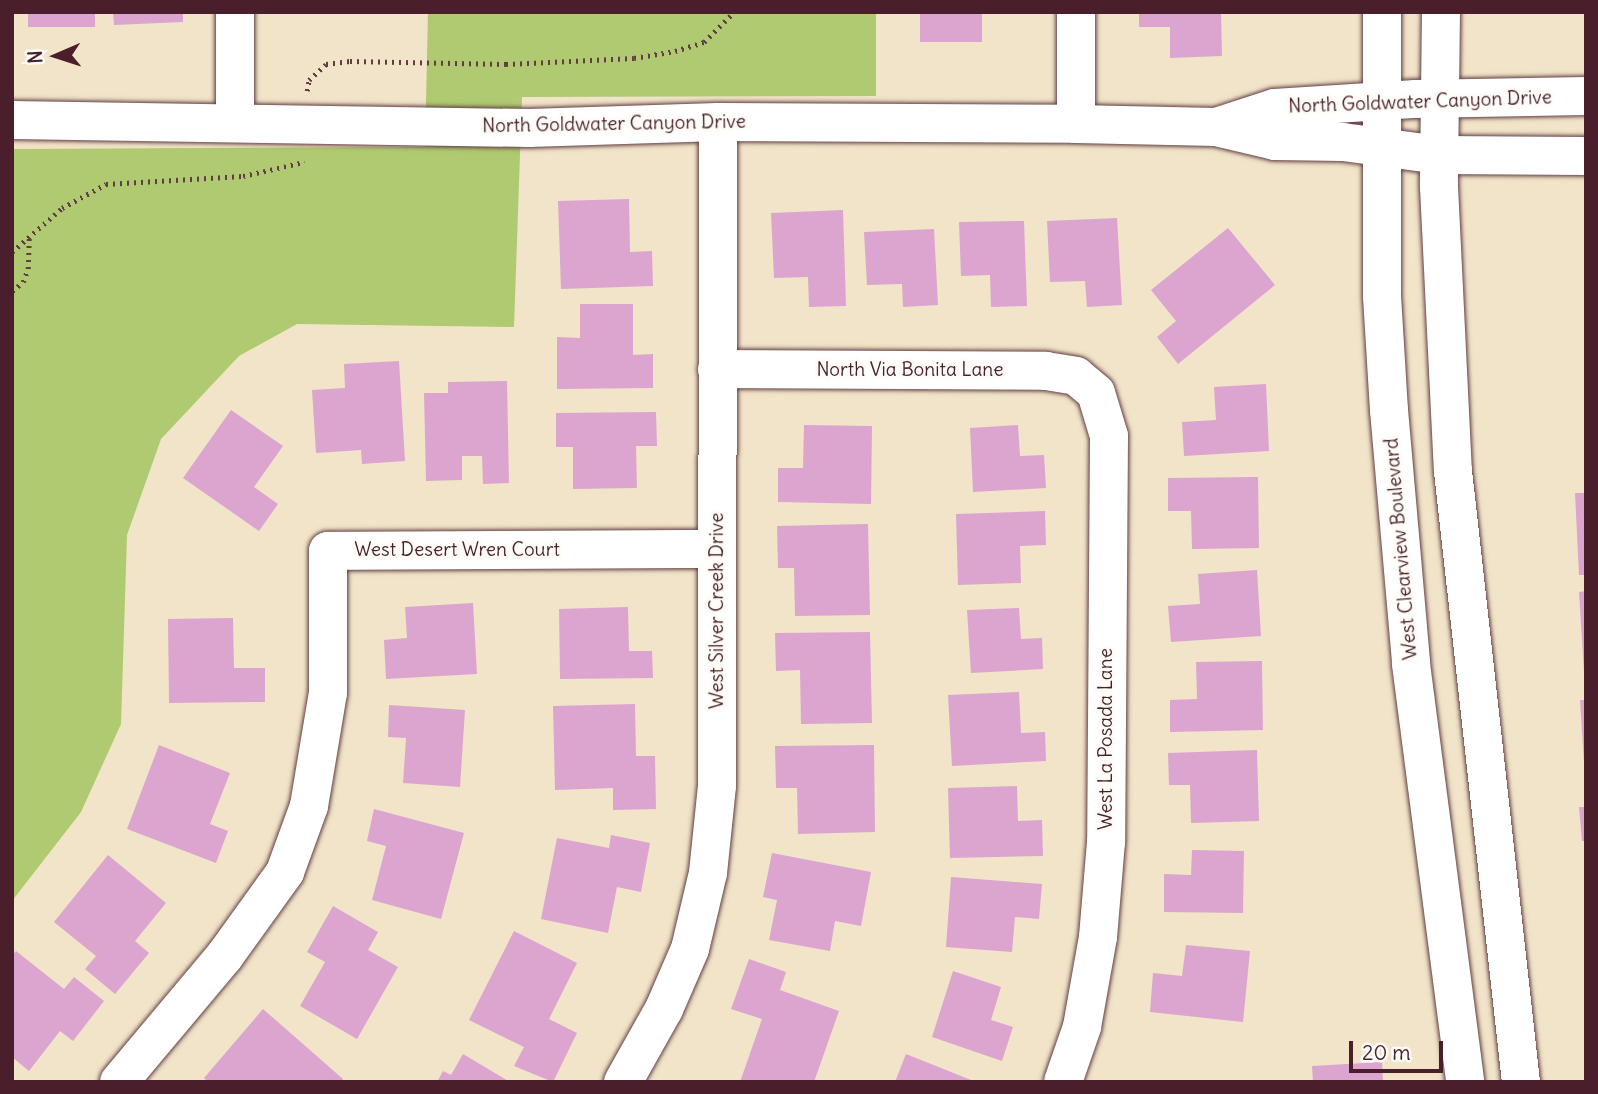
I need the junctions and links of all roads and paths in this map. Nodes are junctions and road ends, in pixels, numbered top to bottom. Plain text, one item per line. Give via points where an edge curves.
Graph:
1 (234, 12) edge
2 (1076, 12) edge
3 (1382, 12) edge
4 (1441, 12) edge
5 (1586, 96) edge
6 (1438, 99) junction
7 (1380, 103) junction
8 (12, 120) edge
9 (235, 121) junction
10 (718, 122) junction
11 (1076, 124) junction
12 (1216, 127) junction
13 (1380, 146) junction
14 (1439, 155) junction
15 (1586, 156) edge
16 (29, 235) dead end
17 (12, 290) edge
18 (717, 369) junction
19 (1097, 393) joint
20 (717, 549) junction
21 (119, 1082) edge
22 (623, 1082) edge
23 (1063, 1082) edge
24 (1465, 1082) edge
25 (1521, 1082) edge

1 - 9 street
2 - 11 street
3 - 7 street, West Clearview Boulevard
4 - 6 street
5 - 6 street, North Goldwater Canyon Drive
6 - 7 street, North Goldwater Canyon Drive
6 - 14 street
7 - 12 street, North Goldwater Canyon Drive via 1275,108
7 - 13 street, West Clearview Boulevard
8 - 9 street, North Goldwater Canyon Drive
9 - 10 street, North Goldwater Canyon Drive via 529,128
10 - 11 street, North Goldwater Canyon Drive
10 - 18 street, West Silver Creek Drive
11 - 12 street, North Goldwater Canyon Drive
12 - 13 street, North Goldwater Canyon Drive via 1275,141
13 - 14 street, North Goldwater Canyon Drive
13 - 24 street, West Clearview Boulevard via 1382,296 1403,596
14 - 15 street, North Goldwater Canyon Drive
14 - 25 street via 1453,471
16 - 17 path via 28,269 23,282
18 - 19 street, North Via Bonita Lane via 1046,370 1076,376
18 - 20 street, West Silver Creek Drive
19 - 23 street, West La Posada Lane via 1109,436 1106,842 1096,950 1082,1027
20 - 21 street, West Desert Wren Court via 328,551 328,693 309,806 285,872 224,957
20 - 22 street, West Silver Creek Drive via 718,786 708,873 690,949 664,1009

